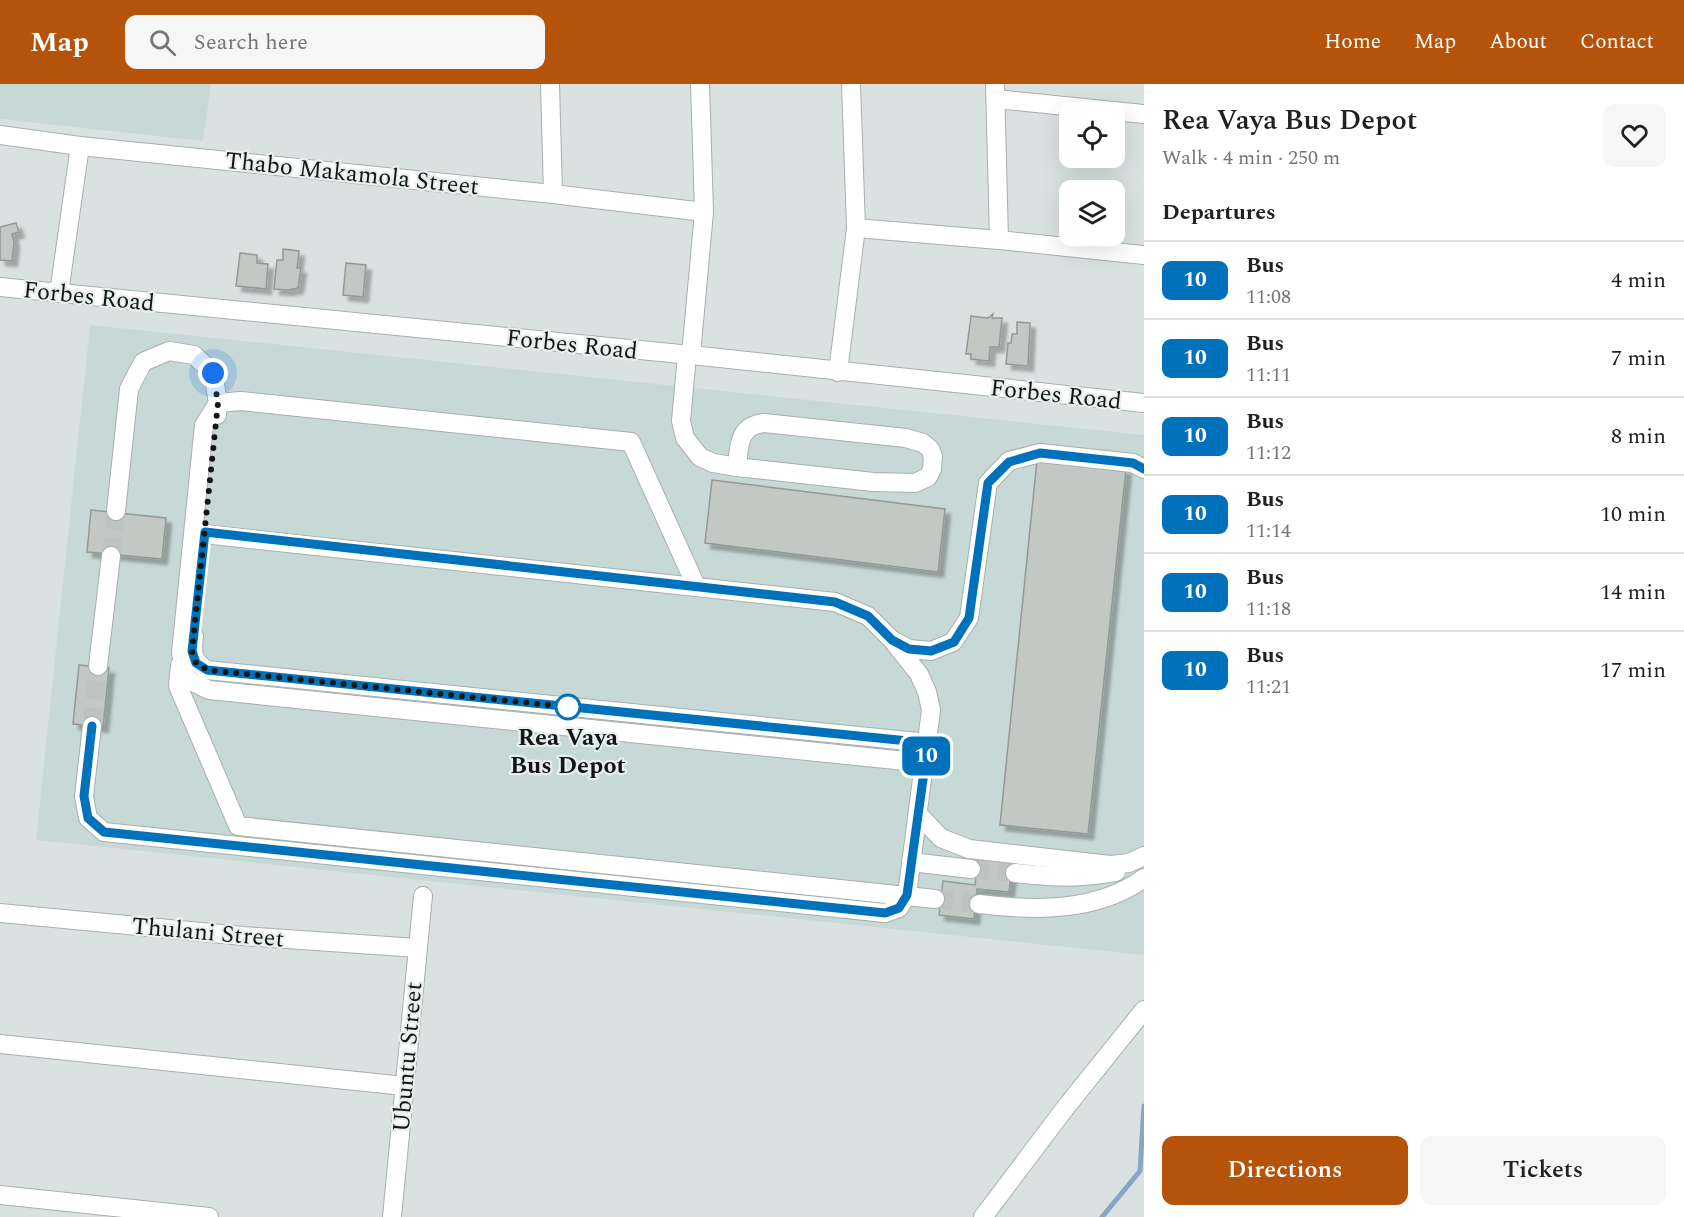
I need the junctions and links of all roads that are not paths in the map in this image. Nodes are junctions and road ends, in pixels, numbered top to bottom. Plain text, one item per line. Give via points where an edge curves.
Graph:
1 (550, 84) edge
2 (700, 84) edge
3 (851, 84) edge
4 (996, 91) edge
5 (1144, 114) edge
6 (0, 135) edge
7 (80, 146) junction
8 (553, 194) junction
9 (704, 212) junction
10 (856, 228) junction
11 (999, 240) junction
12 (1144, 255) edge
13 (0, 287) edge
14 (59, 293) junction
15 (689, 355) junction
16 (838, 372) junction
17 (218, 403) junction
18 (1144, 403) edge
19 (737, 467) junction
20 (1144, 469) edge
21 (116, 511) tunnel mouth
22 (200, 532) junction
23 (111, 556) tunnel mouth
24 (696, 586) junction
25 (892, 640) junction
26 (181, 653) junction
27 (98, 666) tunnel mouth
28 (92, 726) tunnel mouth
29 (928, 743) junction
30 (925, 764) junction
31 (918, 814) junction
32 (1144, 856) edge
33 (911, 862) junction
34 (971, 869) tunnel mouth
35 (1015, 873) tunnel mouth
36 (1144, 878) edge
37 (907, 895) junction
38 (423, 896) dead end
39 (935, 899) tunnel mouth
40 (979, 904) tunnel mouth
41 (0, 913) edge
42 (417, 948) junction
43 (1144, 1010) edge
44 (0, 1044) edge
45 (404, 1086) junction
46 (0, 1195) edge
47 (72, 1211) edge
48 (209, 1217) edge
49 (392, 1217) edge
50 (983, 1217) edge

1 - 8 street
2 - 9 street
3 - 10 street
4 - 5 street
4 - 11 street
6 - 7 street, Thabo Makamola Street
7 - 8 street, Thabo Makamola Street
7 - 14 street
8 - 9 street, Thabo Makamola Street
9 - 15 street
10 - 11 street
10 - 16 street
11 - 12 street
13 - 14 street, Forbes Road
14 - 15 street, Forbes Road
15 - 16 street, Forbes Road
15 - 19 street via 681,421 685,438 700,457
16 - 18 street, Forbes Road
17 - 21 street via 213,373 194,355 169,351 143,362 129,388
17 - 22 street via 204,425
17 - 24 street via 241,401 631,442
19 - 19 street via 743,434 752,425 764,423 906,438 923,443 933,456 928,477 915,483
20 - 25 street via 1133,463 1040,453 1009,462 988,483 969,618 954,642 931,651 909,649
22 - 24 street
22 - 26 street
22 - 29 street via 192,651 196,663 207,670
23 - 27 street
24 - 25 street via 835,602 868,616
25 - 29 street via 919,674 927,692 931,710
26 - 30 street via 187,679 209,690
26 - 37 street via 178,687 238,826
28 - 37 street via 84,796 88,818 104,832 885,913 899,908
29 - 30 street
30 - 31 street
31 - 32 street via 941,838 969,849 1110,865
31 - 33 street
32 - 35 street via 1119,871 1089,877
33 - 34 street
33 - 37 street
36 - 40 street via 1130,888 1075,906 1009,908
37 - 39 street
38 - 42 street, Ubuntu Street
41 - 42 street, Thulani Street
42 - 45 street, Ubuntu Street
43 - 50 street
44 - 45 street
45 - 49 street, Ubuntu Street
46 - 47 street
47 - 48 street

